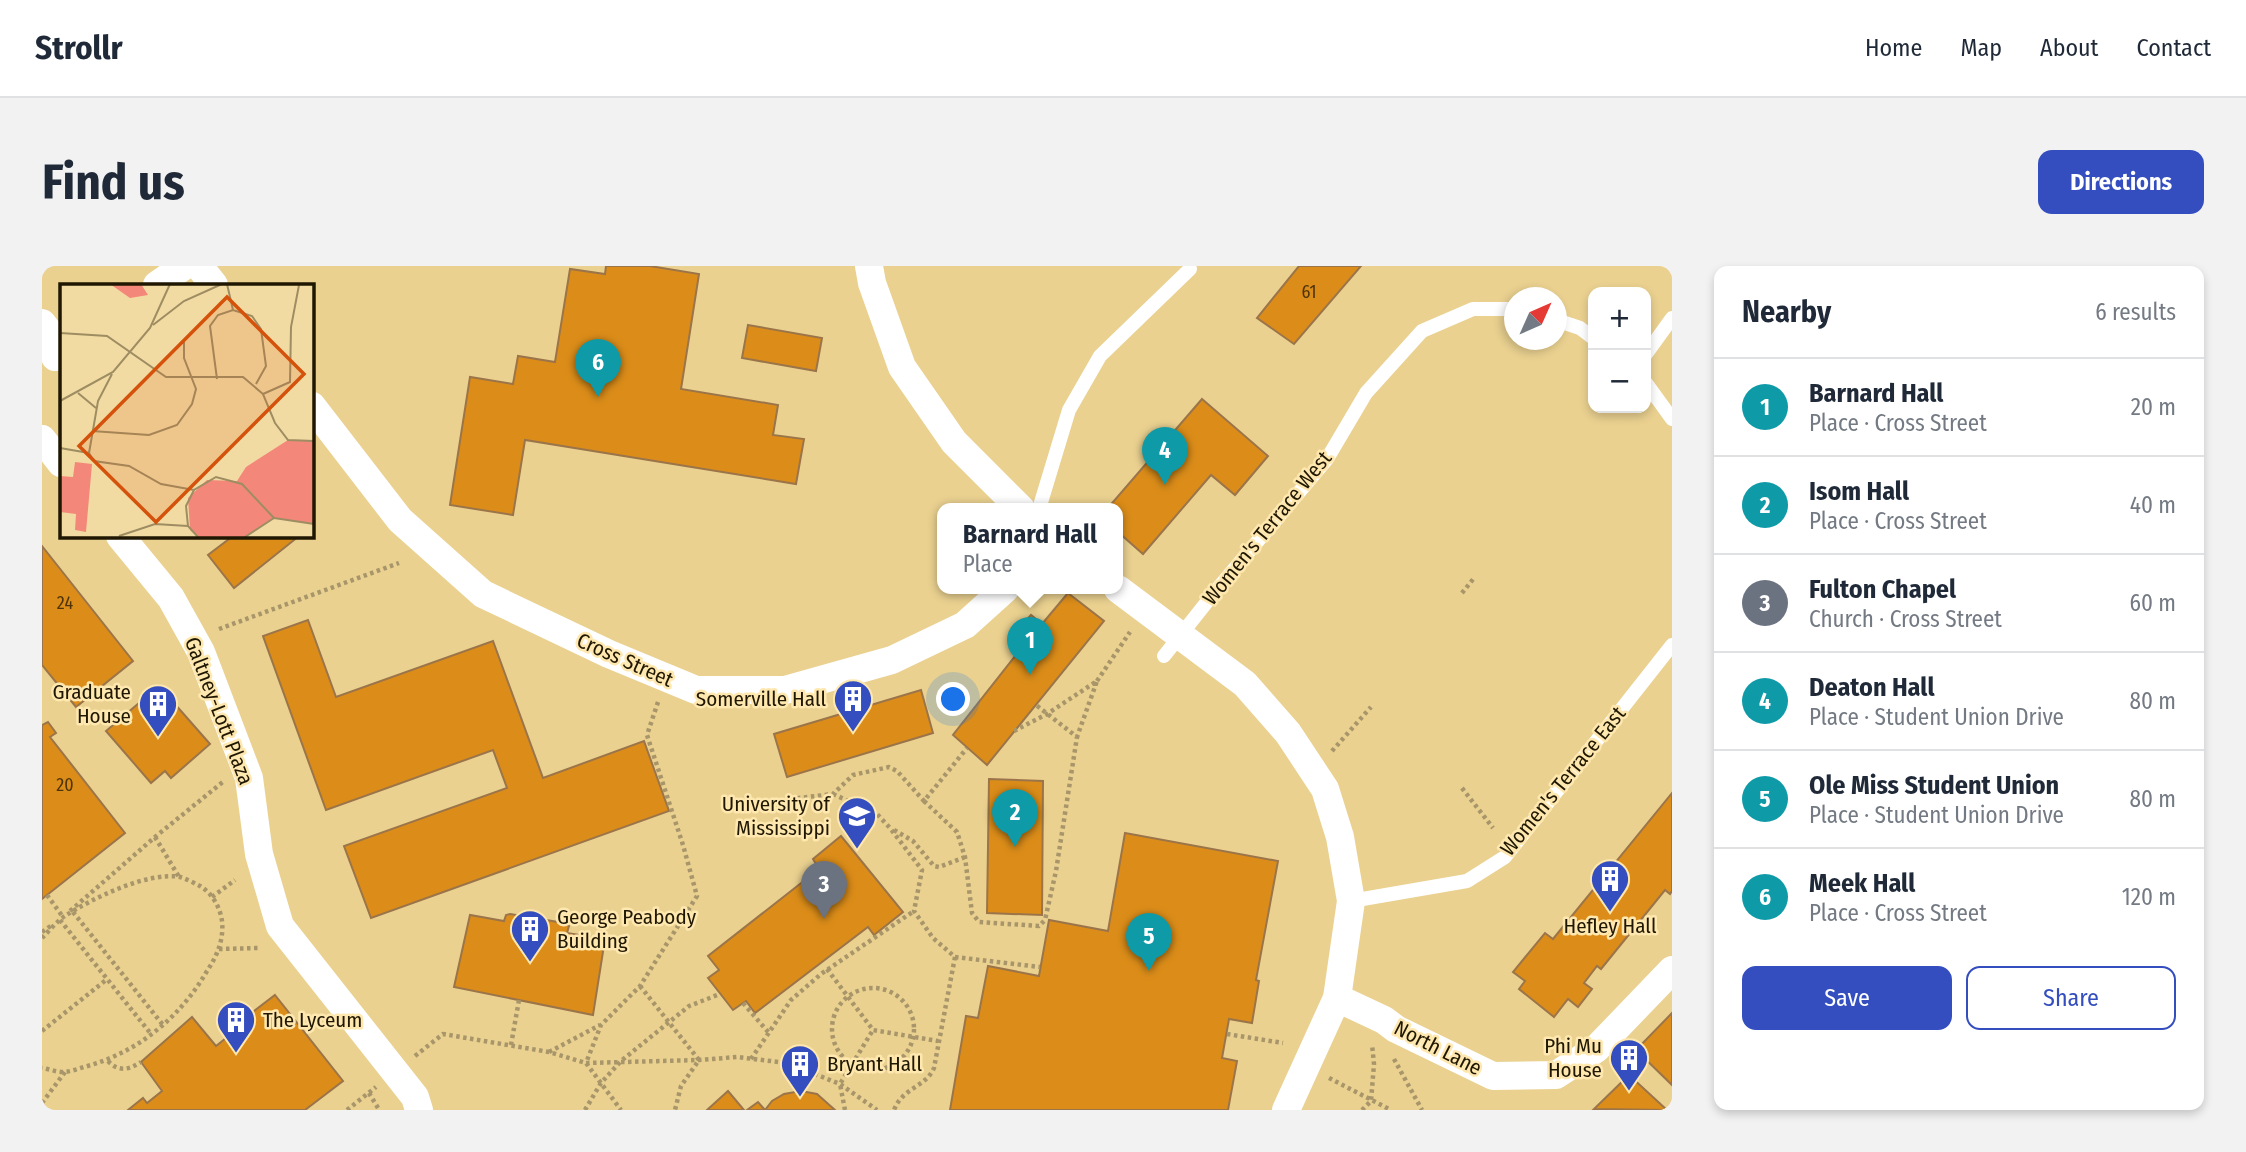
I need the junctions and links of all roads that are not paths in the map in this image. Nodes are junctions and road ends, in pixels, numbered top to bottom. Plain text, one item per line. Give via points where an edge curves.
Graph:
1 (184, 266) edge
2 (199, 266) edge
3 (869, 266) edge
4 (1189, 269) dead end
5 (158, 284) edge
6 (213, 284) edge
7 (1504, 309) edge
8 (1672, 318) edge
9 (42, 323) edge
10 (1567, 324) edge
11 (1588, 334) edge
12 (1649, 350) edge
13 (53, 362) edge
14 (1651, 390) edge
15 (313, 407) edge
16 (1672, 419) edge
17 (42, 439) edge
18 (60, 462) edge
19 (1015, 503) edge
20 (1041, 503) edge
21 (121, 537) edge
22 (1001, 594) edge
23 (1123, 594) edge
24 (1172, 645) junction
25 (1672, 645) edge
26 (1351, 901) junction
27 (1672, 970) edge
28 (1337, 998) junction
29 (419, 1110) edge
30 (1286, 1110) edge

1 - 5 street
2 - 6 street
3 - 19 street via 902,367 954,442
4 - 20 lane via 1100,356 1069,410
7 - 24 lane, Women's Terrace West via 1473,309 1422,331 1366,393 1327,459
8 - 12 lane
9 - 13 street via 48,331
10 - 11 lane
14 - 16 lane
15 - 22 street, Cross Street via 400,520 483,594 696,690 785,690 892,660 965,625
17 - 18 street
21 - 29 street, Galtney-Lott Plaza via 171,598 201,652 249,778 259,854 280,926 415,1097
23 - 24 street
24 - 26 street via 1245,684 1288,733 1325,789 1340,837
25 - 26 lane, Women's Terrace East via 1505,857 1467,881
26 - 28 street
27 - 28 street, North Lane via 1596,1049 1556,1075 1493,1076
28 - 30 street

